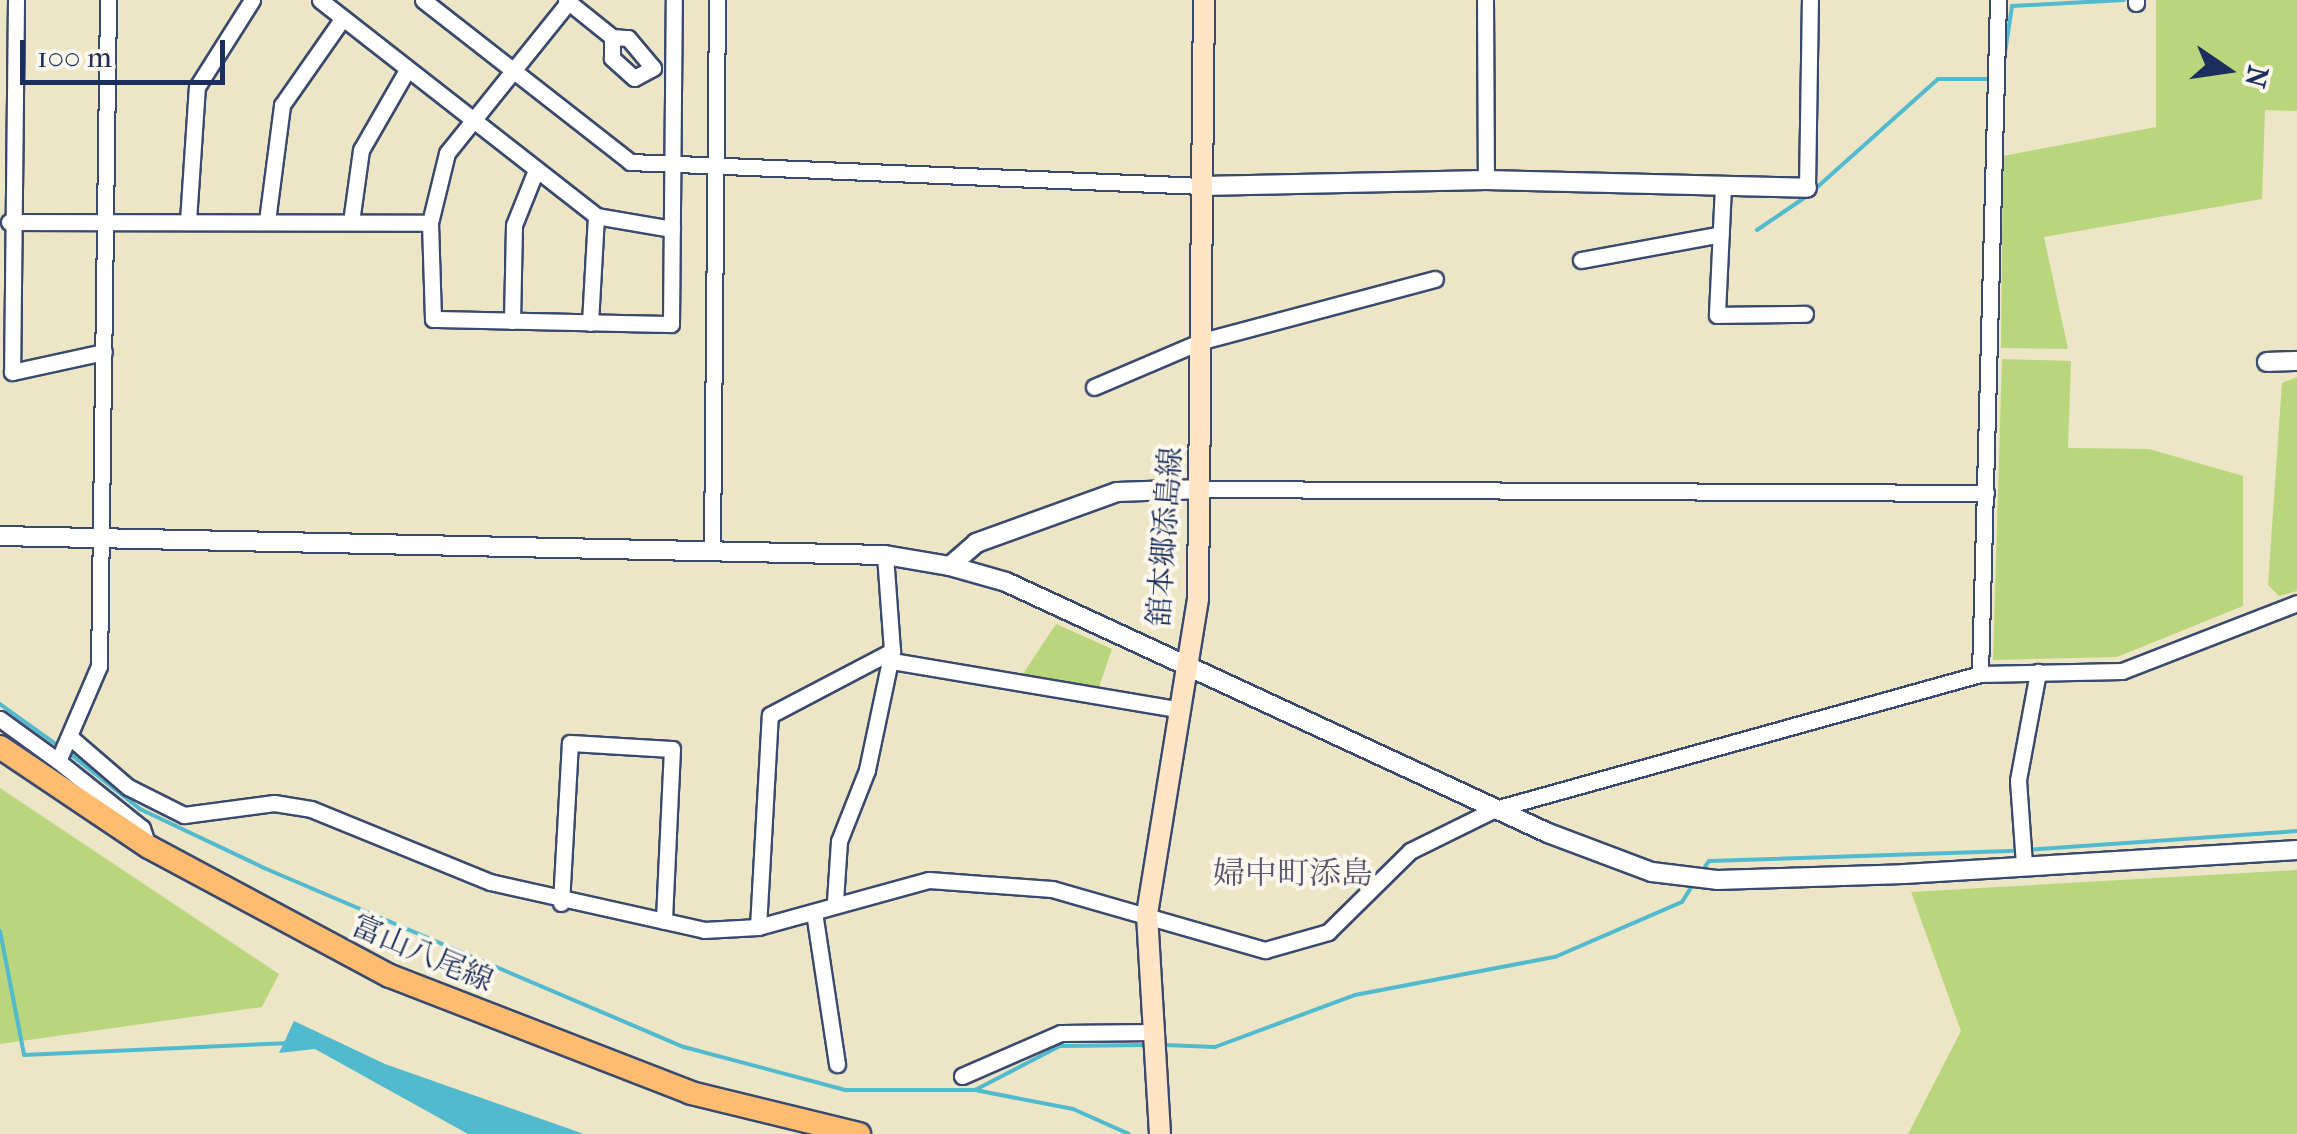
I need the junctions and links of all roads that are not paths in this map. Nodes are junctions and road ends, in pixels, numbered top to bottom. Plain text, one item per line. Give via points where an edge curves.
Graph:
1 (16, 0) edge
2 (108, 0) edge
3 (252, 0) edge
4 (320, 0) edge
5 (423, 0) edge
6 (674, 0) edge
7 (717, 0) edge
8 (1204, 0) edge
9 (1485, 0) edge
10 (1810, 0) edge
11 (1998, 0) edge
12 (568, 1) edge
13 (343, 18) junction
14 (612, 37) junction
15 (653, 68) junction
16 (672, 68) junction
17 (407, 70) junction
18 (513, 72) junction
19 (474, 122) junction
20 (672, 165) junction
21 (715, 166) junction
22 (536, 170) junction
23 (1486, 180) junction
24 (1202, 186) junction
25 (1723, 186) junction
26 (1807, 188) joint
27 (596, 216) junction
28 (104, 220) junction
29 (188, 220) junction
30 (10, 222) junction
31 (266, 222) junction
32 (351, 222) junction
33 (430, 223) junction
34 (672, 229) junction
35 (1721, 234) junction
36 (1582, 260) dead end
37 (1435, 279) dead end
38 (1805, 314) dead end
39 (512, 321) junction
40 (590, 323) junction
41 (1202, 341) junction
42 (104, 352) junction
43 (2267, 362) dead end
44 (2297, 362) edge
45 (1094, 388) dead end
46 (1202, 489) junction
47 (1986, 493) junction
48 (0, 536) edge
49 (102, 543) junction
50 (712, 550) junction
51 (886, 555) junction
52 (950, 566) junction
53 (2297, 603) edge
54 (892, 656) junction
55 (1186, 663) junction
56 (2038, 672) junction
57 (1980, 674) junction
58 (1178, 709) junction
59 (0, 720) edge
60 (0, 747) edge
61 (65, 750) junction
62 (1495, 809) junction
63 (149, 847) junction
64 (2297, 850) edge
65 (2024, 864) junction
66 (835, 900) junction
67 (561, 903) junction
68 (814, 912) junction
69 (1147, 914) junction
70 (664, 921) junction
71 (758, 928) junction
72 (1154, 1032) junction
73 (837, 1064) dead end
74 (962, 1076) dead end
75 (1164, 1132) edge
76 (858, 1134) edge

1 - 30 street
2 - 28 street
3 - 29 street via 196,87
4 - 13 street
5 - 18 street
6 - 16 street
7 - 21 street
8 - 24 main road, 舘本郷添島線
9 - 23 street
10 - 26 street
11 - 47 street
12 - 14 street
12 - 18 street
13 - 17 street
13 - 31 street via 282,105
14 - 15 street via 628,38
14 - 15 street via 612,58 634,78
15 - 16 street
16 - 20 street
17 - 19 street
17 - 32 street via 361,150
18 - 19 street
18 - 20 street via 630,162
19 - 22 street
19 - 33 street via 447,153
20 - 21 street
20 - 34 street
21 - 24 street
21 - 50 street
22 - 27 street
22 - 39 street via 514,225
23 - 24 street
23 - 25 street
24 - 41 main road, 舘本郷添島線
25 - 26 street
25 - 35 street
27 - 34 street
27 - 40 street
28 - 29 street
28 - 30 street
28 - 42 street
29 - 31 street
30 - 42 street via 12,372
31 - 32 street
32 - 33 street
33 - 39 street via 433,320
34 - 40 street via 671,324
35 - 36 street
35 - 38 street via 1717,315
37 - 41 street
39 - 40 street
41 - 45 street
41 - 46 main road, 舘本郷添島線
42 - 49 street
43 - 44 street
46 - 47 street
46 - 52 street via 1117,492 976,543
46 - 55 main road, 舘本郷添島線
47 - 57 street
48 - 49 street
49 - 50 street
49 - 61 street via 99,666
50 - 51 street
51 - 52 street
51 - 54 street
52 - 55 street
53 - 56 street via 2122,671
54 - 58 street
54 - 66 street via 839,841
54 - 71 street via 770,715
55 - 58 main road, 舘本郷添島線
55 - 62 street
56 - 57 street
56 - 65 street via 2018,780
57 - 62 street
58 - 69 main road, 舘本郷添島線
59 - 61 street
60 - 63 main road, 富山八尾線
61 - 63 street via 142,828
61 - 67 street via 159,808 184,815 274,803 311,809
62 - 65 street via 1652,872 1718,880
62 - 69 street via 1410,851 1328,932 1296,945 1240,949
63 - 76 main road, 富山八尾線 via 390,976 691,1093
64 - 65 street
66 - 68 street
66 - 69 street via 929,880 1052,889
67 - 70 street
67 - 70 street via 570,743 672,749
68 - 71 street
68 - 73 street
69 - 72 main road, 舘本郷添島線
70 - 71 street
72 - 74 street via 1061,1033
72 - 75 main road, 舘本郷添島線

